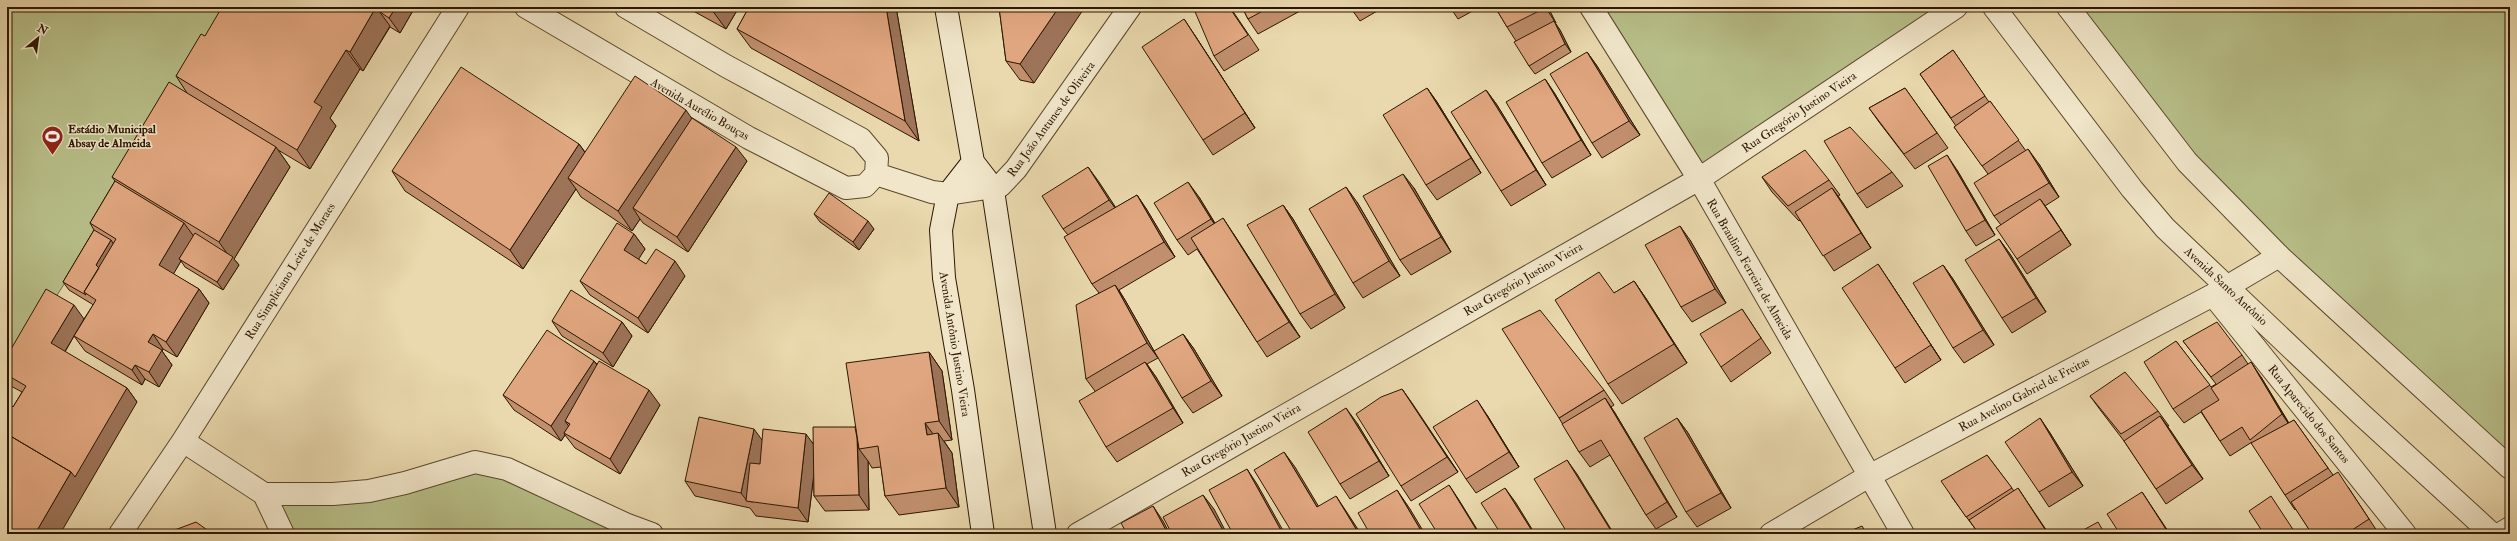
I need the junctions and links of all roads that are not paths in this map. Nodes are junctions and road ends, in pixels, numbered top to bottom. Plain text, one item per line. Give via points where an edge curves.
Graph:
1 (458, 7) edge
2 (526, 7) edge
3 (626, 7) edge
4 (946, 7) edge
5 (1130, 7) edge
6 (1591, 7) edge
7 (1956, 7) edge
8 (1994, 7) edge
9 (2068, 7) edge
10 (972, 162) junction
11 (876, 174) junction
12 (1699, 179) junction
13 (993, 188) junction
14 (948, 194) junction
15 (2279, 256) junction
16 (2220, 290) junction
17 (183, 441) junction
18 (2510, 468) edge
19 (1869, 476) junction
20 (264, 494) junction
21 (2510, 528) edge
22 (120, 534) edge
23 (283, 534) edge
24 (652, 534) edge
25 (983, 534) edge
26 (1045, 534) edge
27 (1078, 534) edge
28 (1771, 534) edge
29 (1903, 534) edge
30 (2405, 534) edge
31 (2492, 534) edge
32 (2500, 534) edge

1 - 17 street, Rua Simpliciano Leite de Moraes
2 - 11 street, Avenida Aurélio Bouças via 749,138 846,188 865,186
3 - 11 street via 726,66 861,139 877,158
4 - 10 street
5 - 13 street, Rua João Antunes de Oliveira via 1016,169 1000,186
6 - 12 street, Rua Braulino Ferreira de Almeida
7 - 12 street, Rua Gregório Justino Vieira
8 - 16 street, Avenida Santo Antônio via 2132,189
9 - 15 street via 2186,162
10 - 13 street
10 - 14 street, Avenida Antônio Justino Vieira
11 - 14 street via 932,192
12 - 19 street, Rua Braulino Ferreira de Almeida
12 - 27 street, Rua Gregório Justino Vieira
13 - 14 street, Rua João Antunes de Oliveira
13 - 26 street
14 - 25 street, Avenida Antônio Justino Vieira via 941,230 944,278
15 - 16 street, Rua Avelino Gabriel de Freitas
15 - 18 street
16 - 19 street, Rua Avelino Gabriel de Freitas
16 - 30 street, Rua Aparecido dos Santos
16 - 31 street, Avenida Santo Antônio
17 - 20 street
17 - 22 street, Rua Simpliciano Leite de Moraes
19 - 28 street, Rua Avelino Gabriel de Freitas
19 - 29 street, Rua Braulino Ferreira de Almeida
20 - 23 street
20 - 24 street via 369,491 475,462 507,469
21 - 32 street

